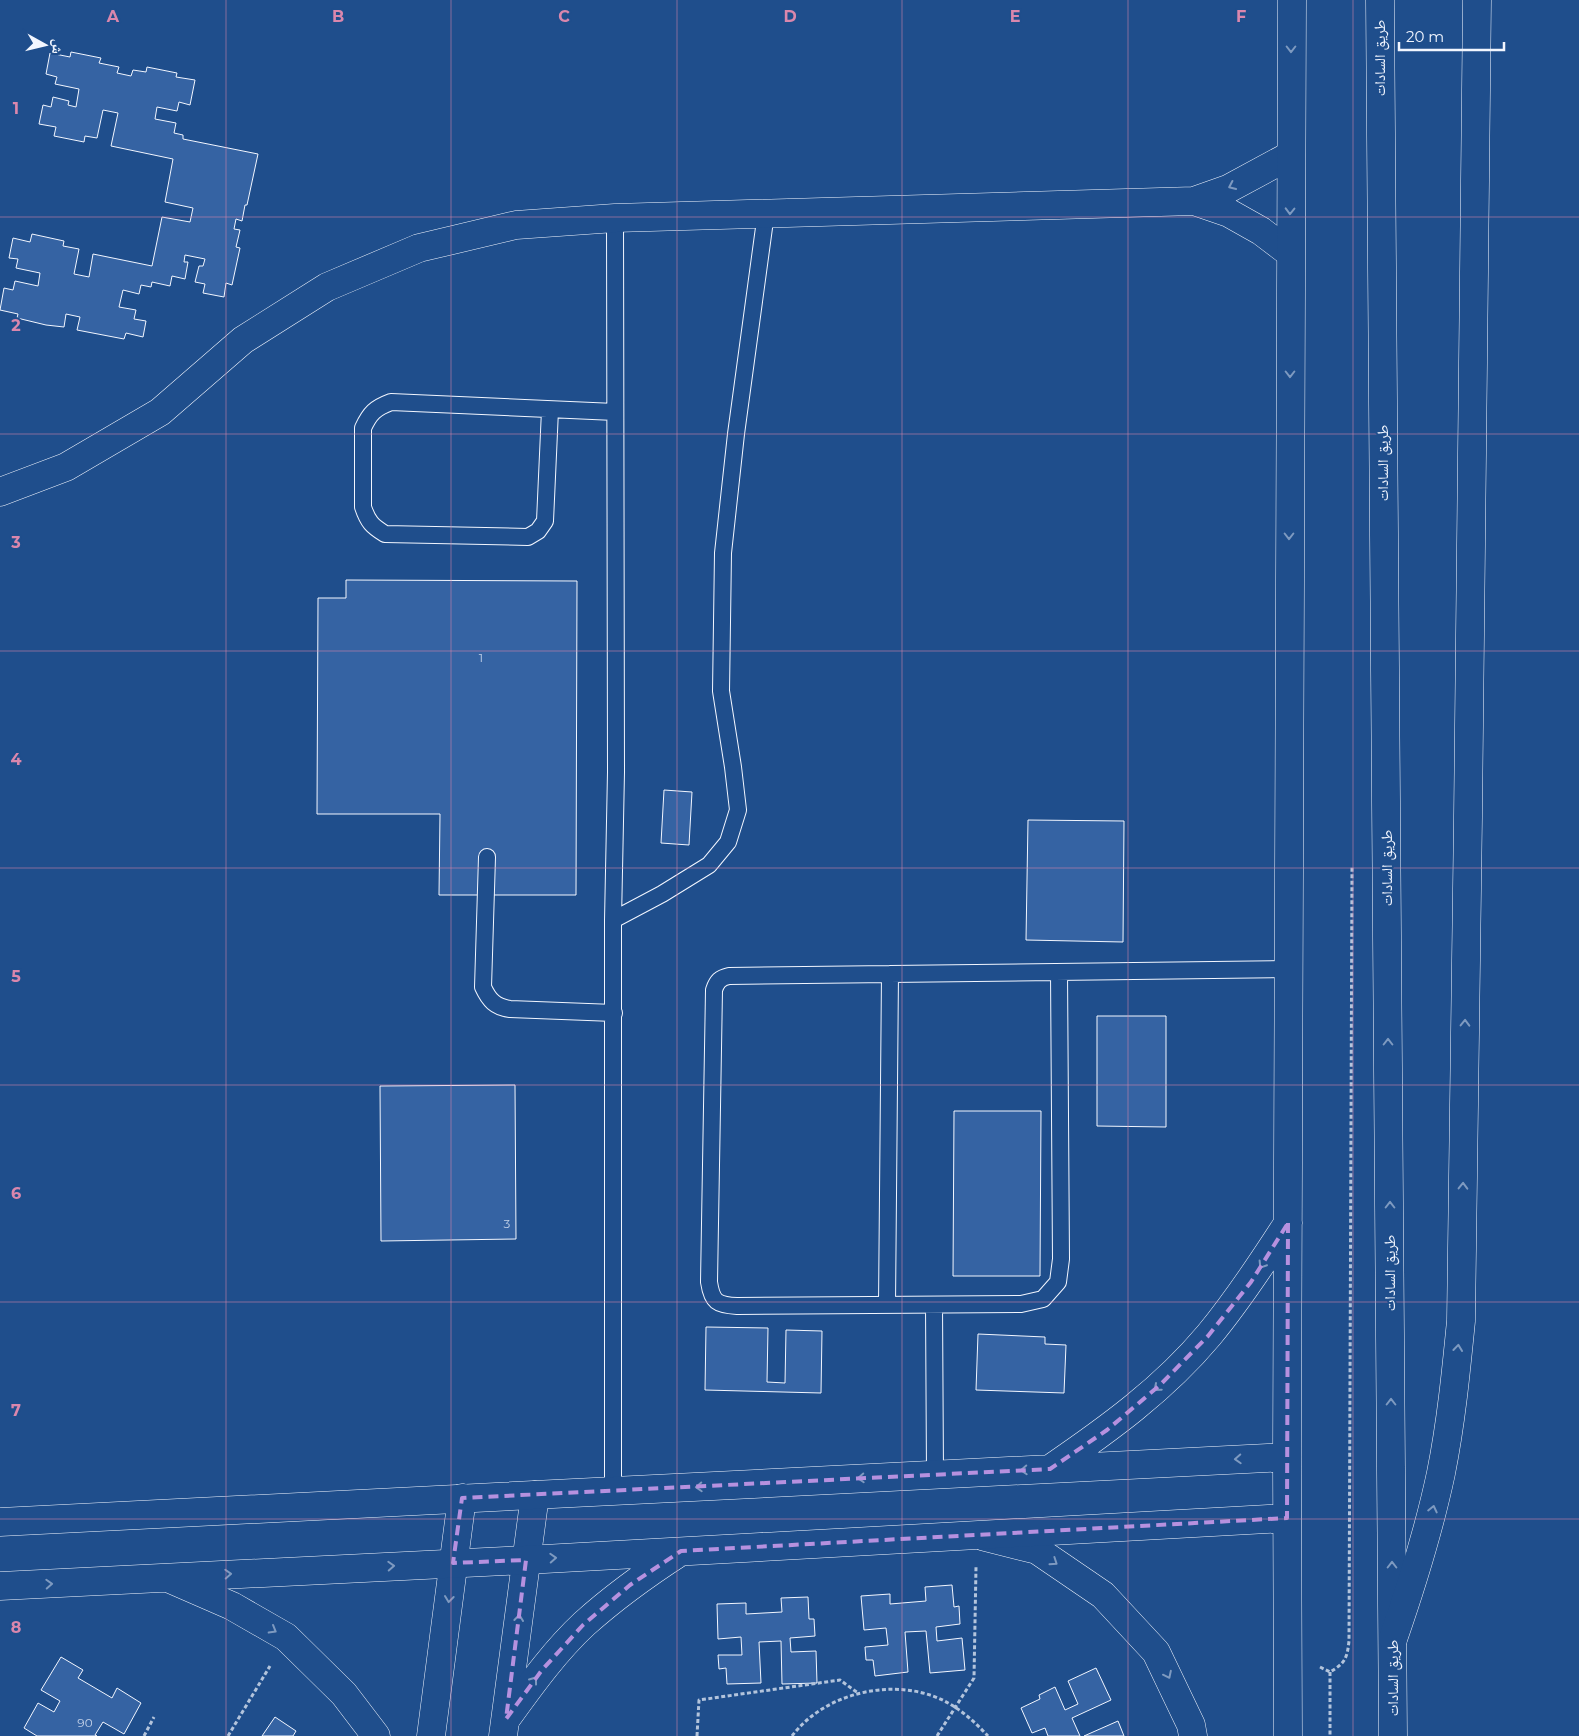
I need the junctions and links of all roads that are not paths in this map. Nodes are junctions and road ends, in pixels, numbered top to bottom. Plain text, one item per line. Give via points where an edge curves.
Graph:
1 (1292, 0) edge
2 (1380, 0) edge
3 (1476, 0) edge
4 (1291, 155) junction
5 (1194, 201) junction
6 (766, 213) junction
7 (615, 218) junction
8 (1290, 253) junction
9 (550, 410) junction
10 (615, 412) junction
11 (0, 492) edge
12 (487, 857) dead end
13 (613, 920) junction
14 (1288, 969) junction
15 (1059, 972) junction
16 (890, 974) junction
17 (614, 1013) junction
18 (1288, 1223) junction
19 (887, 1305) junction
20 (934, 1305) junction
21 (1287, 1457) junction
22 (1050, 1469) junction
23 (935, 1474) junction
24 (613, 1491) junction
25 (535, 1495) junction
26 (462, 1498) junction
27 (1287, 1518) junction
28 (0, 1522) edge
29 (976, 1535) junction
30 (681, 1551) junction
31 (526, 1560) junction
32 (453, 1563) junction
33 (167, 1577) junction
34 (0, 1586) edge
35 (1393, 1639) junction
36 (504, 1728) edge
37 (376, 1736) edge
38 (431, 1736) edge
39 (1194, 1736) edge
40 (1288, 1736) edge
41 (1393, 1736) edge

1 -> 4 main road
35 -> 2 main road, طريق السادات
35 -> 3 main road via 1423,1547 1441,1473 1461,1322
4 -> 5 main road via 1228,189
4 -> 8 main road
5 - 6 main road
5 - 8 main road via 1229,213 1261,230
6 - 7 main road
6 - 13 lane via 723,553 721,691 738,810 728,842 709,865
7 - 10 lane
7 - 11 main road via 516,225 419,248 327,287 243,340 160,412 66,467
8 -> 14 main road
9 - 9 lane via 390,402 378,407 368,416 363,428 363,507 367,519 385,534 528,537 545,521
9 - 10 lane
10 - 13 lane
12 - 17 lane via 483,987 493,1003 510,1009
13 - 17 lane
14 - 15 lane
14 - 18 main road
15 - 16 lane
15 - 20 lane via 1061,1259 1058,1282 1043,1299 1021,1304
16 - 19 lane
16 - 19 lane via 729,976 716,982 709,1282 711,1296 722,1306
17 - 24 lane
18 - 21 main road
18 -> 22 main road via 1251,1282 1208,1336 1160,1386 1107,1430
19 - 20 lane
20 - 23 lane
21 -> 22 main road
21 - 27 main road
22 -> 23 main road
23 -> 24 main road
24 - 25 main road
25 - 26 main road
25 - 31 main road
26 - 28 main road
26 - 32 main road
27 - 29 main road
27 - 40 main road
29 - 30 main road
29 -> 39 main road via 1037,1550 1103,1595 1156,1652
31 -> 30 main road
36 -> 30 main road via 542,1670 583,1625 630,1585
31 - 32 main road
36 -> 31 main road
33 -> 32 main road
32 -> 38 main road
34 -> 33 main road
33 -> 37 main road via 232,1606 286,1638 344,1694
35 - 41 main road, طريق السادات

